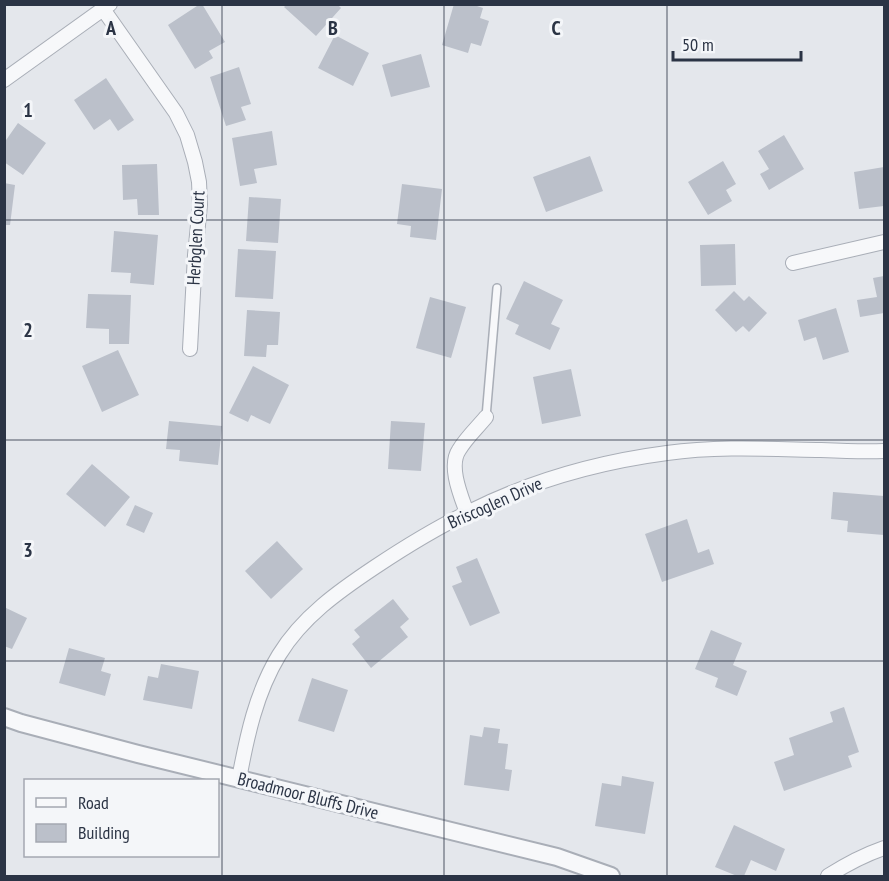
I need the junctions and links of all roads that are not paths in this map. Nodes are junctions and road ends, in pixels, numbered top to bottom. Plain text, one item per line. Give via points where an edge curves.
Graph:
1 (107, 7) edge
2 (4, 80) edge
3 (885, 243) edge
4 (793, 262) dead end
5 (497, 288) dead end
6 (190, 349) dead end
7 (486, 417) joint
8 (885, 451) edge
9 (467, 513) junction
10 (4, 717) edge
11 (238, 779) junction
12 (885, 848) edge
13 (611, 876) edge
14 (828, 876) edge

1 - 2 street
1 - 6 street, Herbglen Court via 176,113 195,162 200,205
3 - 4 street
5 - 7 lane
7 - 9 street via 457,452 454,468
8 - 9 street, Briscoglen Drive via 730,448 668,452 567,473
9 - 11 street, Briscoglen Drive via 342,589 296,631 279,655 255,706
10 - 11 street, Broadmoor Bluffs Drive
11 - 13 street, Broadmoor Bluffs Drive via 557,857
12 - 14 street

